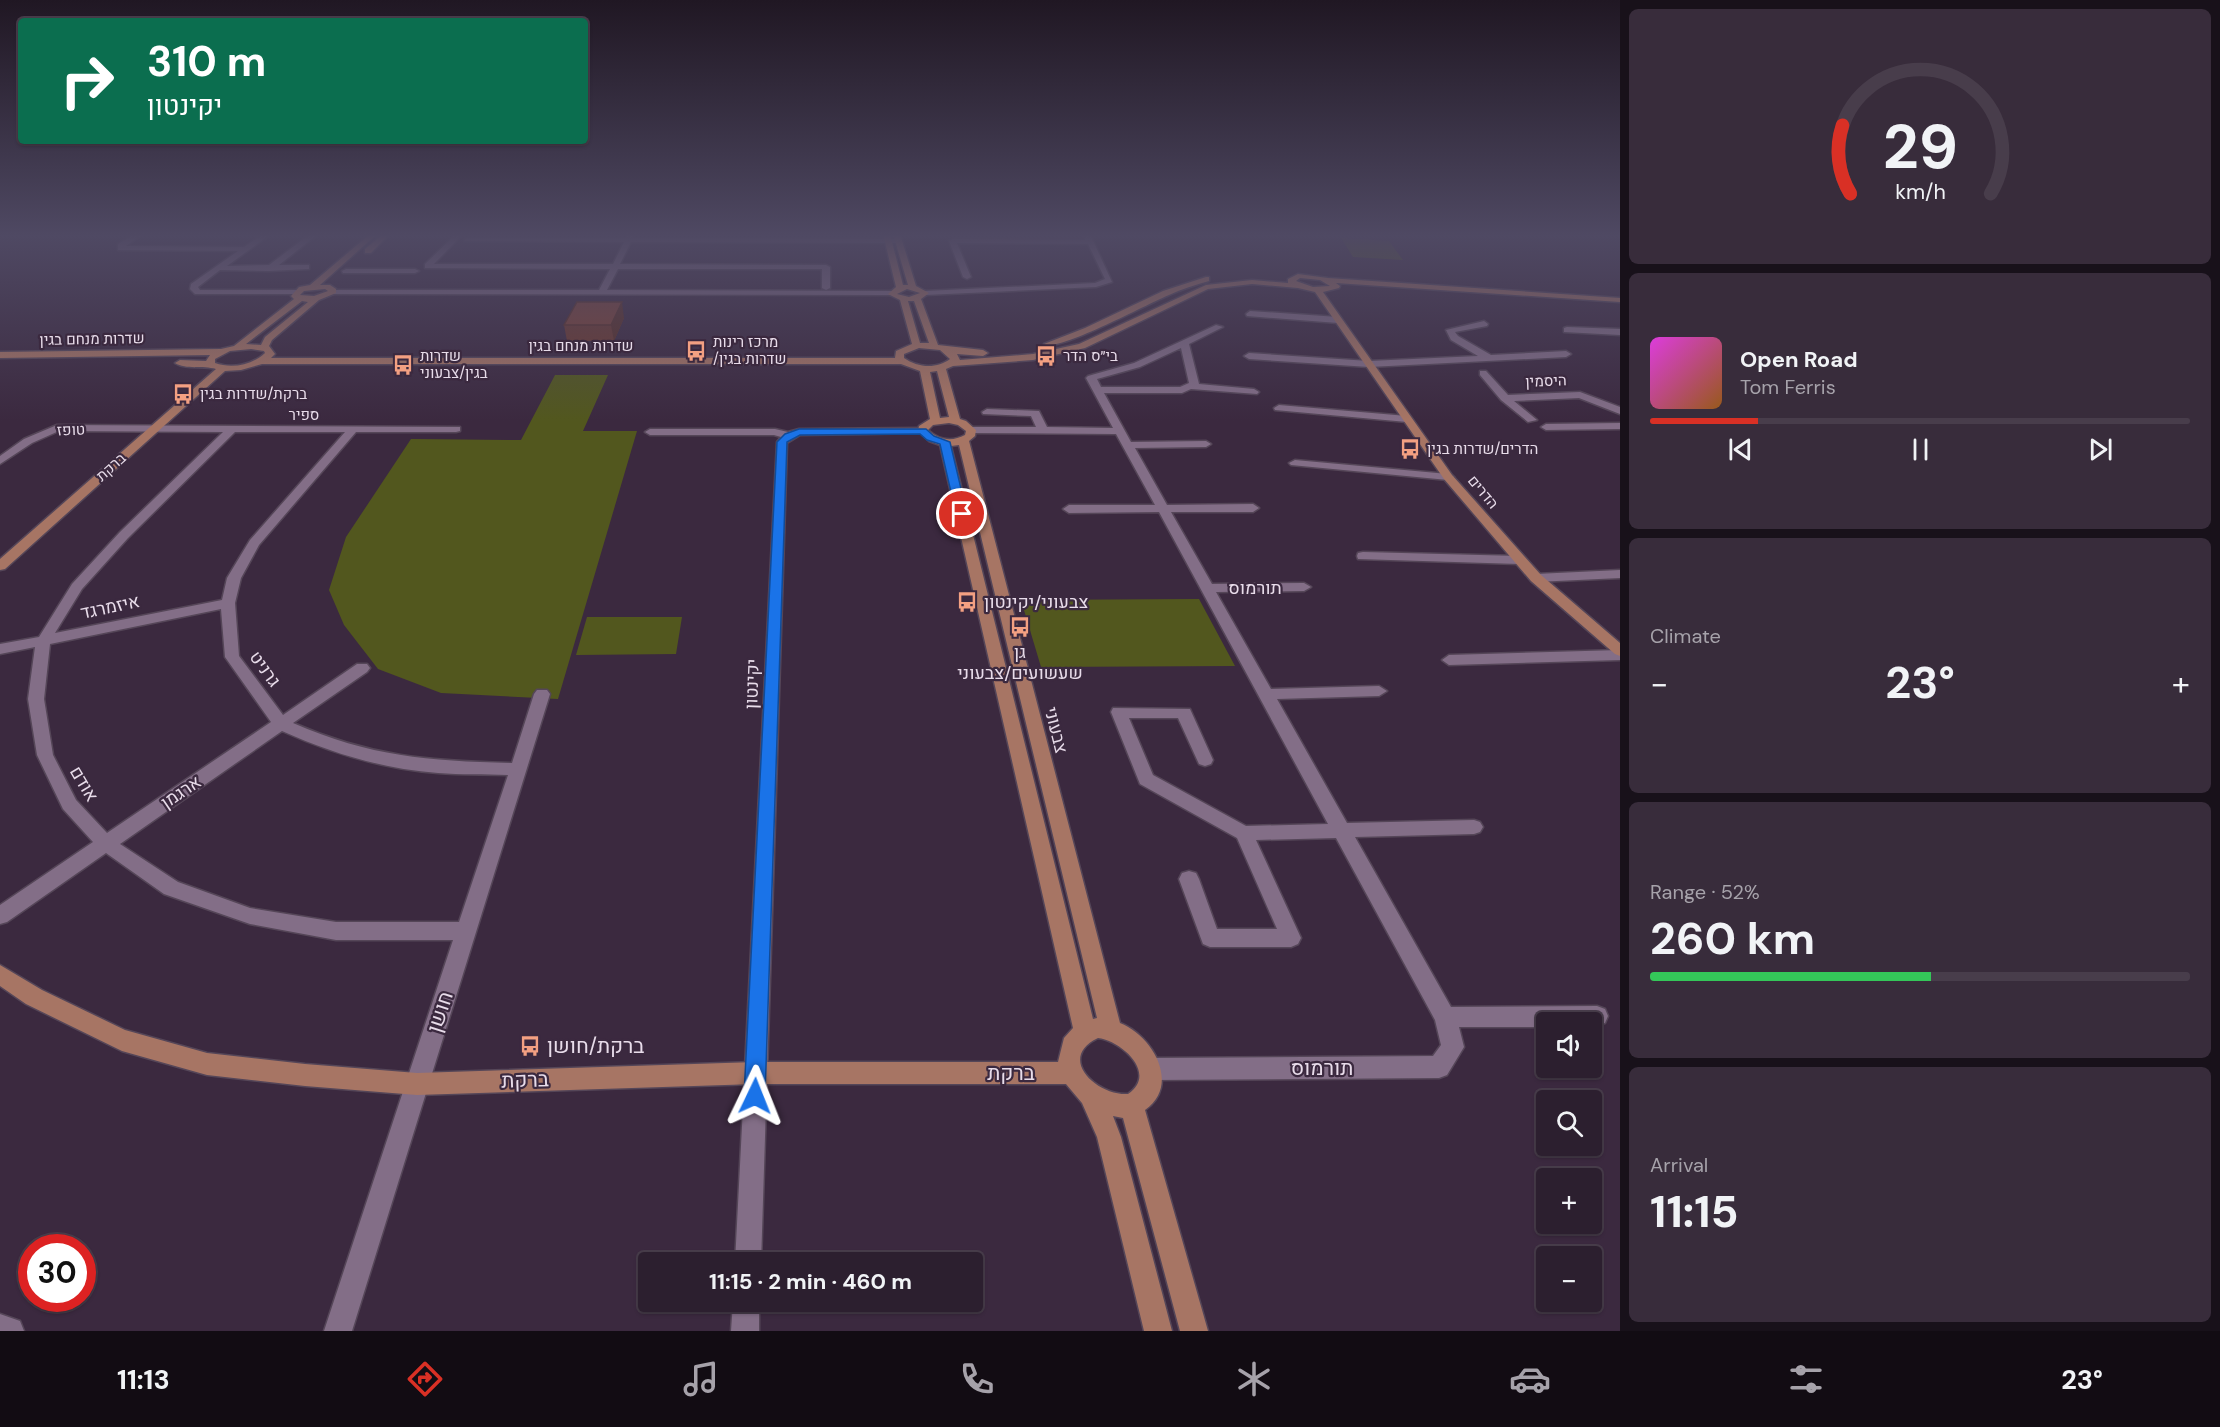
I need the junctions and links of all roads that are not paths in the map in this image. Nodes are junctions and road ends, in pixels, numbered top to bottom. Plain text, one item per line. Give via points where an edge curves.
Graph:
1 (297, 296) edge
2 (305, 296) edge
3 (920, 296) edge
4 (921, 296) edge
5 (1159, 296) edge
6 (1189, 296) edge
7 (1321, 296) edge
8 (1489, 296) edge
9 (1554, 296) edge
10 (317, 298) joint
11 (903, 298) joint
12 (1620, 300) edge
13 (1620, 307) edge
14 (1250, 314) dead end
15 (1338, 320) junction
16 (1484, 324) dead end
17 (1219, 327) dead end
18 (1567, 330) dead end
19 (1620, 332) edge
20 (1185, 345) junction
21 (917, 346) junction
22 (934, 346) junction
23 (236, 348) junction
24 (948, 350) junction
25 (267, 351) junction
26 (221, 352) junction
27 (1566, 354) dead end
28 (0, 355) edge
29 (1249, 356) dead end
30 (901, 357) junction
31 (1489, 358) junction
32 (260, 362) junction
33 (952, 363) junction
34 (0, 364) edge
35 (210, 364) junction
36 (1369, 364) junction
37 (223, 368) junction
38 (924, 368) junction
39 (941, 368) junction
40 (1483, 373) dead end
41 (1190, 386) junction
42 (1097, 390) junction
43 (1254, 392) dead end
44 (1505, 398) junction
45 (1279, 408) dead end
46 (1620, 411) edge
47 (987, 412) dead end
48 (1407, 419) junction
49 (1532, 420) dead end
50 (936, 421) junction
51 (955, 421) junction
52 (1620, 426) edge
53 (1546, 428) dead end
54 (456, 429) dead end
55 (151, 430) junction
56 (231, 430) junction
57 (352, 430) junction
58 (1043, 430) junction
59 (923, 431) junction
60 (650, 432) dead end
61 (967, 435) junction
62 (788, 436) junction
63 (1124, 438) junction
64 (945, 442) junction
65 (1206, 444) dead end
66 (0, 461) edge
67 (1295, 463) dead end
68 (1448, 477) junction
69 (1254, 508) dead end
70 (1069, 509) dead end
71 (1164, 509) junction
72 (1363, 556) dead end
73 (1519, 560) junction
74 (0, 566) edge
75 (1620, 574) edge
76 (1536, 578) junction
77 (1304, 587) dead end
78 (1207, 588) junction
79 (228, 603) junction
80 (43, 641) junction
81 (0, 649) edge
82 (1620, 653) edge
83 (1449, 660) dead end
84 (362, 668) dead end
85 (1379, 691) dead end
86 (542, 694) dead end
87 (1266, 694) junction
88 (281, 724) junction
89 (1205, 760) dead end
90 (518, 769) junction
91 (1474, 827) dead end
92 (1342, 831) junction
93 (1244, 833) junction
94 (106, 844) junction
95 (1189, 879) dead end
96 (0, 916) edge
97 (466, 932) junction
98 (0, 974) edge
99 (1536, 1016) edge
100 (1446, 1017) junction
101 (1111, 1029) junction
102 (1085, 1031) junction
103 (1151, 1069) junction
104 (756, 1072) junction
105 (1072, 1072) junction
106 (417, 1084) junction
107 (1091, 1098) junction
108 (1132, 1106) junction
109 (748, 1252) edge
110 (746, 1312) edge
111 (0, 1328) edge
112 (10, 1331) edge
113 (338, 1331) edge
114 (745, 1331) edge
115 (1158, 1331) edge
116 (1194, 1331) edge

1 - 23 street
2 - 10 street
3 - 11 street
4 - 22 street
5 - 24 street via 1064,340 1023,350
6 - 33 street via 1082,346 1033,357
7 - 15 street, הדרים
8 - 13 street
9 - 12 street
10 - 25 street via 268,339
11 - 21 street
14 - 15 street
15 - 36 street, הדרים
16 - 31 street via 1450,330 1454,338
17 - 20 street
18 - 19 street
20 - 41 street via 1194,384
20 - 42 street via 1137,365 1090,378
21 - 22 street
21 - 30 street
22 - 24 street
23 - 25 street, שדרות מנחם בגין
23 - 26 street, שדרות מנחם בגין
24 - 33 street via 955,356
25 - 30 street, שדרות מנחם בגין
25 - 32 street
26 - 28 street, שדרות מנחם בגין
26 - 35 street via 211,358
27 - 31 street
29 - 36 street
30 - 32 street, שדרות מנחם בגין
30 - 38 street
31 - 36 street
32 - 37 street, שדרות מנחם בגין
33 - 39 street
34 - 35 street, שדרות מנחם בגין
35 - 37 street, שדרות מנחם בגין
36 - 48 street, הדרים
37 - 55 street, ברקת
38 - 39 street
38 - 50 street
39 - 51 street
40 - 44 street, היסמין
41 - 42 street via 1182,390
41 - 43 street
42 - 63 street, תורמוס
44 - 46 street, היסמין via 1580,395
44 - 49 street, היסמין
45 - 48 street
47 - 58 street via 1035,413
48 - 68 street, הדרים
50 - 51 street
50 - 59 street
51 - 61 street
52 - 53 street
54 - 57 street, ספיר
55 - 56 street, ספיר
55 - 66 street, טופז via 57,428 28,441
55 - 74 street, ברקת
56 - 57 street, ספיר
56 - 80 street, אודם via 76,587
57 - 79 street, גרניט via 254,543 234,578
58 - 61 street
58 - 63 street
59 - 62 street via 799,432
59 - 64 street via 930,438
60 - 62 street via 776,432
61 - 64 street
61 - 101 street, צבעוני
62 - 104 street, יקינטון via 782,442
63 - 65 street
63 - 71 street, תורמוס
64 - 102 street
67 - 68 street
68 - 73 street, הדרים
69 - 71 street
70 - 71 street
71 - 78 street, תורמוס
72 - 73 street
73 - 76 street, הדרים
75 - 76 street
76 - 82 street, הדרים
77 - 78 street, תורמוס
78 - 87 street, תורמוס
79 - 80 street, איזמרגד
79 - 88 street, גרניט via 232,657
80 - 81 street, איזמרגד
80 - 94 street, אודם via 36,699 45,755 69,804
82 - 83 street
84 - 88 street, ארגמן
85 - 87 street
86 - 90 street, חושן
87 - 92 street, תורמוס
88 - 90 street, גרניט via 324,743 372,757 437,767
88 - 94 street, ארגמן
89 - 93 street via 1184,713 1119,712 1146,779
90 - 97 street, חושן
91 - 92 street
92 - 93 street
92 - 100 street, תורמוס
93 - 95 street via 1291,938 1210,938
94 - 96 street, ארגמן
94 - 97 street, אודם via 171,888 250,916 336,931
97 - 106 street, חושן
98 - 106 street, ברקת via 34,997 122,1040 207,1064
99 - 100 street
100 - 103 street, תורמוס via 1453,1047 1440,1067
101 - 102 street
101 - 103 street via 1136,1044
102 - 105 street via 1070,1048
103 - 108 street via 1150,1087 1143,1099
104 - 105 street, ברקת
104 - 106 street, ברקת
104 - 109 street, יקינטון
105 - 107 street
106 - 113 street, חושן
107 - 108 street via 1106,1105
107 - 115 street via 1109,1137
108 - 116 street
110 - 114 street
111 - 112 street

